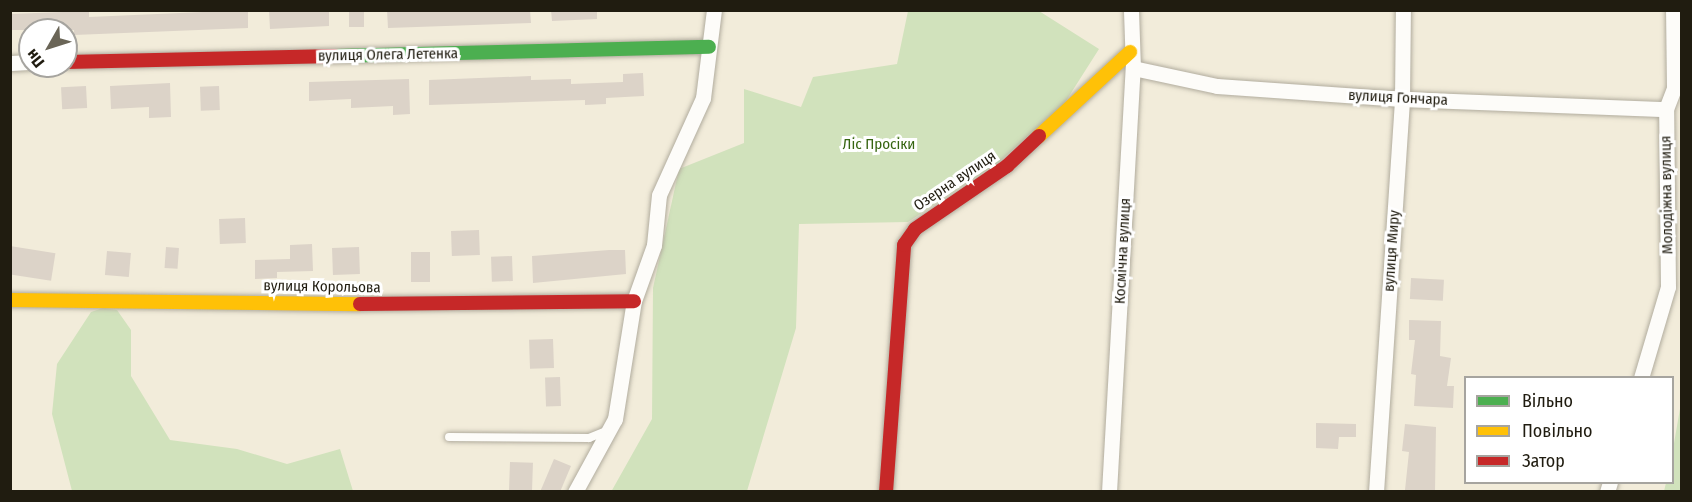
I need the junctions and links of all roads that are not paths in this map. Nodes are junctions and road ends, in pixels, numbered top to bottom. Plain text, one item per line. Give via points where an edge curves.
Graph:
1 (714, 10) edge
2 (1131, 10) edge
3 (1403, 10) edge
4 (1673, 10) edge
5 (709, 47) junction
6 (1130, 52) junction
7 (78, 62) edge
8 (1133, 68) junction
9 (1678, 86) edge
10 (1402, 99) junction
11 (1666, 109) junction
12 (10, 300) edge
13 (634, 302) junction
14 (1642, 376) edge
15 (606, 431) junction
16 (449, 437) dead end
17 (575, 492) edge
18 (886, 492) edge
19 (1109, 492) edge
20 (1376, 492) edge

1 - 5 street
2 - 6 street, Космічна вулиця
3 - 10 street, вулиця Миру
4 - 9 street, Молодіжна вулиця
5 - 7 street, вулиця Олега Летенка
5 - 13 street via 703,98 659,195 654,245
6 - 8 street, Космічна вулиця
6 - 18 street, Озерна вулиця via 1007,166 915,229 904,245
8 - 10 street, вулиця Гончара via 1217,86
8 - 19 street, Космічна вулиця
9 - 11 street, Молодіжна вулиця
10 - 11 street, вулиця Гончара
10 - 20 street, вулиця Миру
11 - 14 street, Молодіжна вулиця via 1668,287
12 - 13 street, вулиця Корольова via 404,305
13 - 15 street via 622,388 615,418
15 - 16 lane via 589,438
15 - 17 street

